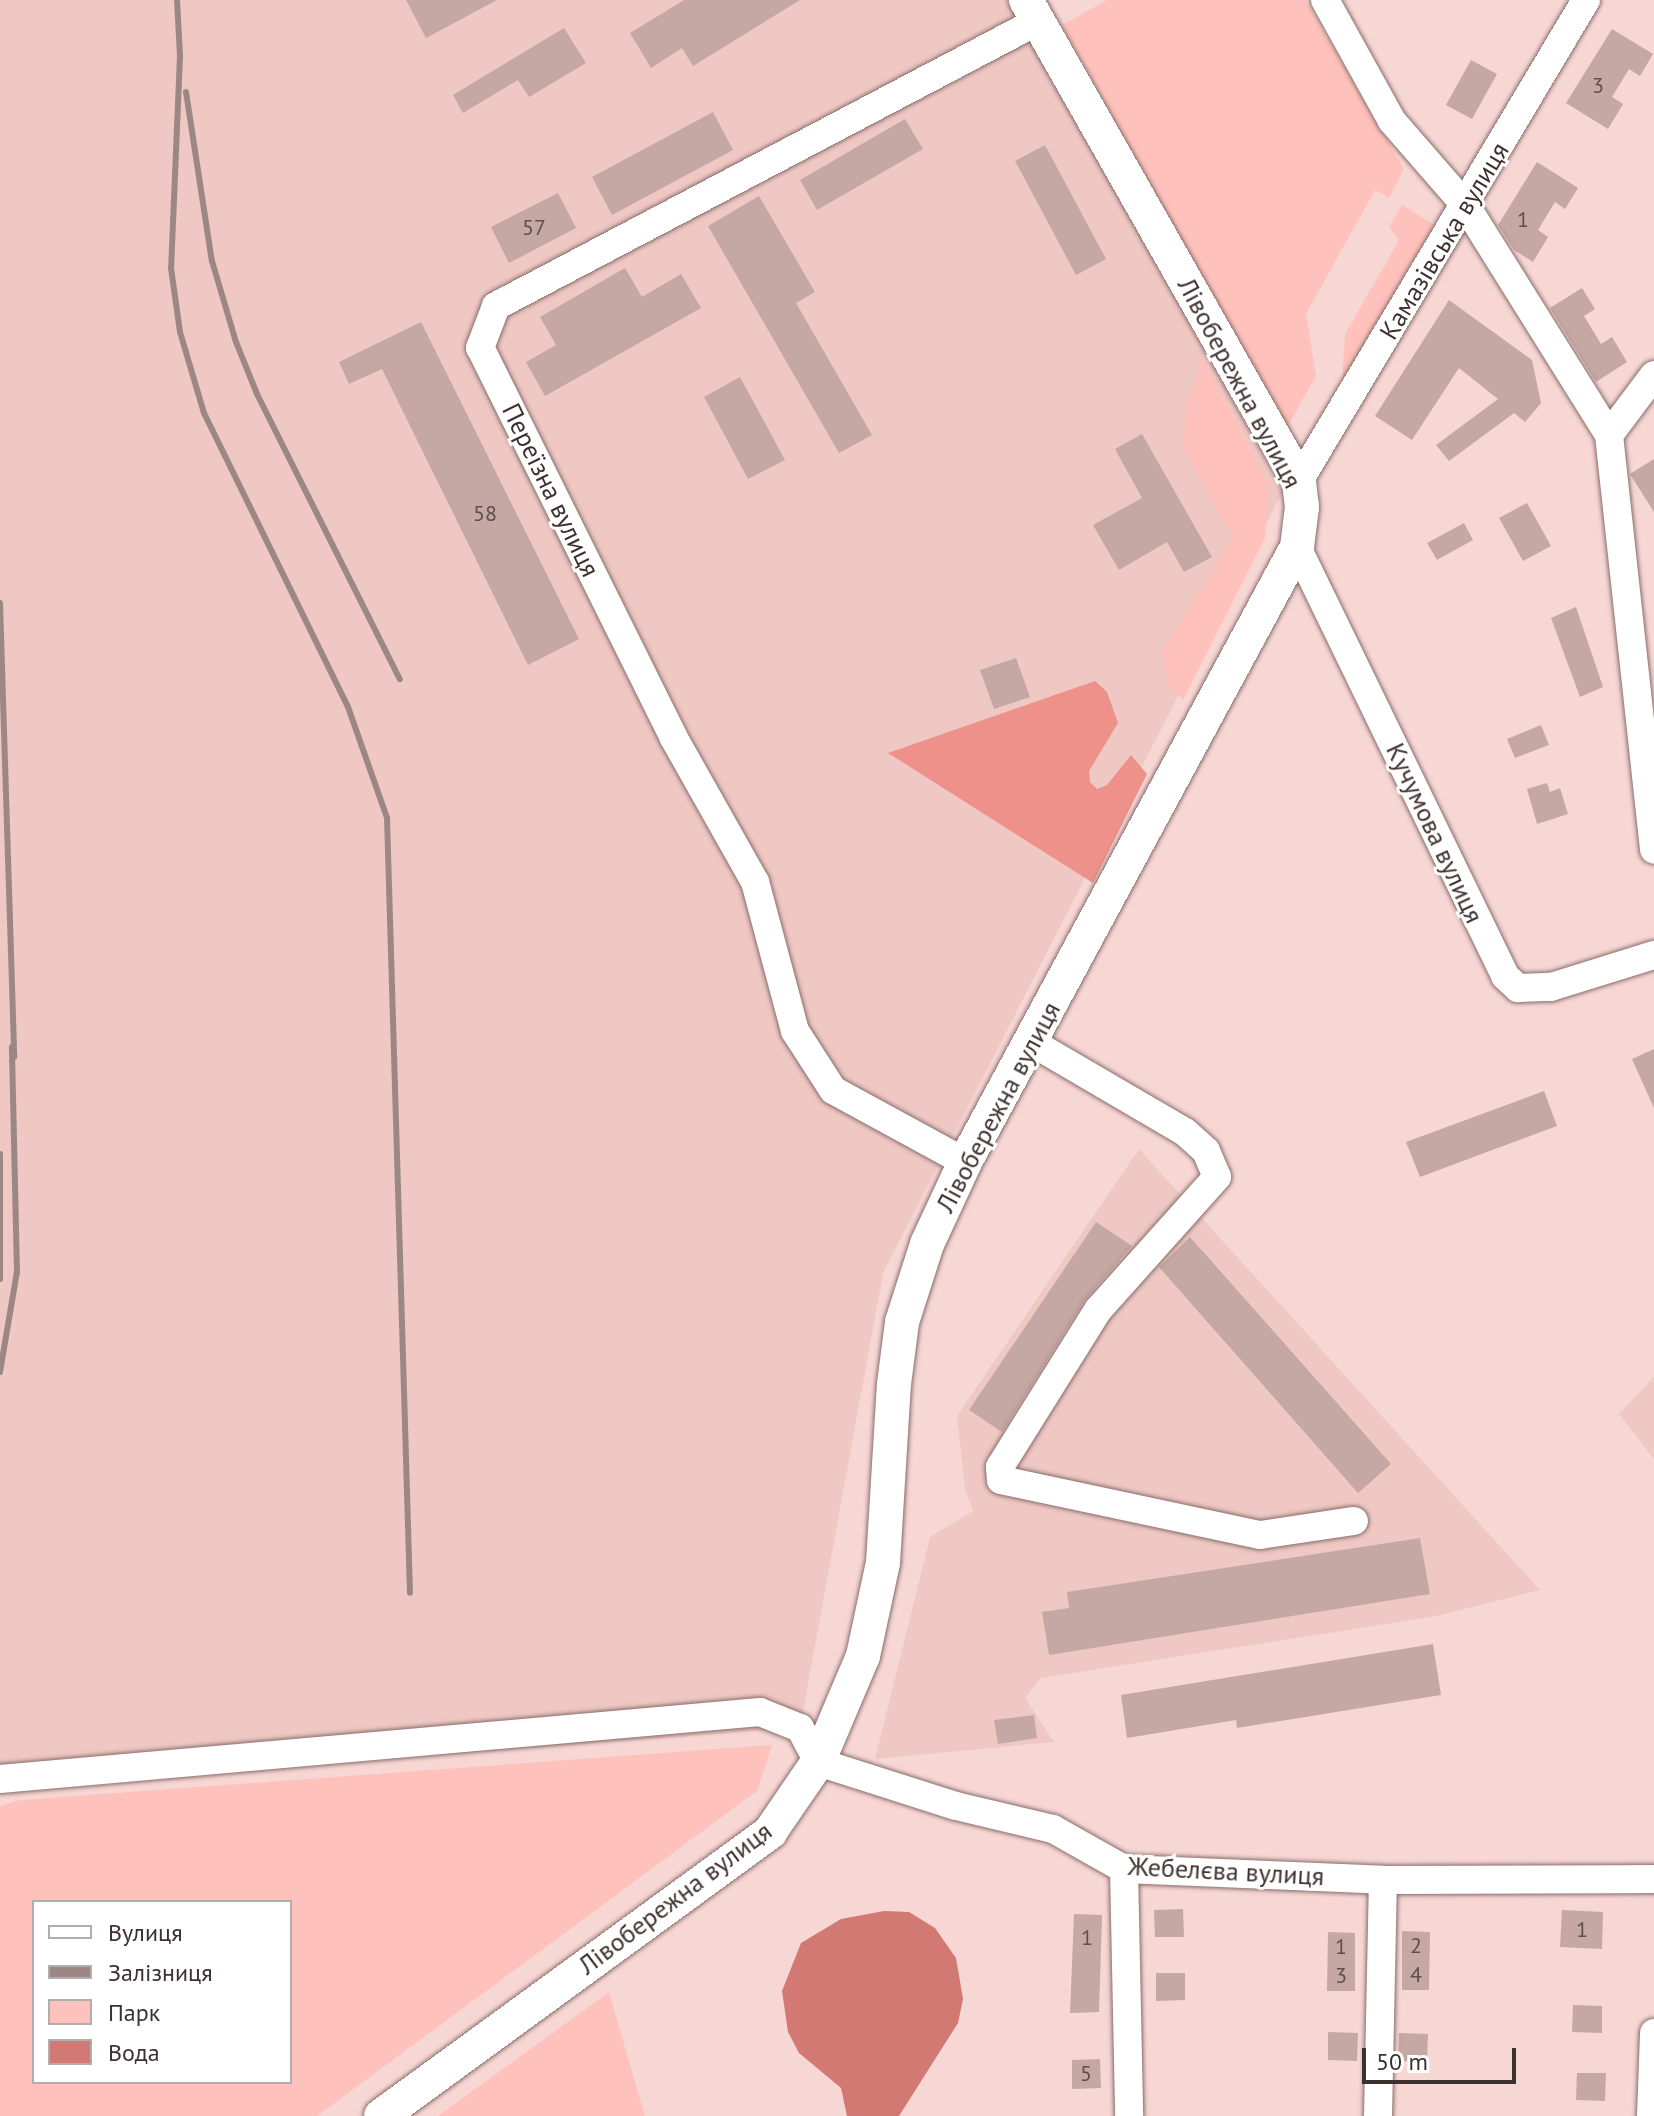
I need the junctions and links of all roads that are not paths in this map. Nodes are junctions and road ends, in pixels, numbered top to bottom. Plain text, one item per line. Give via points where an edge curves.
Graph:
1 (1325, 0) edge
2 (1586, 0) edge
3 (1032, 10) edge
4 (1466, 206) junction
5 (1652, 384) edge
6 (1609, 435) junction
7 (1299, 481) junction
8 (1297, 547) junction
9 (1653, 820) edge
10 (1654, 850) edge
11 (1654, 955) edge
12 (1031, 1042) junction
13 (965, 1162) junction
14 (1354, 1521) dead end
15 (818, 1762) junction
16 (0, 1779) edge
17 (1124, 1869) junction
18 (1654, 1879) edge
19 (1383, 1880) junction
20 (1654, 2033) edge
21 (381, 2116) edge
22 (1129, 2116) edge
23 (1378, 2116) edge
24 (1651, 2116) edge

1 - 4 street via 1392,121
2 - 4 street, Камазівська вулиця
3 - 7 main road, Лівобережна вулиця
3 - 13 street, Переїзна вулиця via 496,306 480,348 674,738 755,882 795,1031 833,1090
4 - 6 street
4 - 7 street, Камазівська вулиця
5 - 6 street
6 - 9 street
7 - 8 main road, Лівобережна вулиця
8 - 11 street, Кучумова вулиця via 1505,976 1518,988 1551,987
8 - 12 main road, Лівобережна вулиця
9 - 10 street
12 - 13 main road, Лівобережна вулиця
12 - 14 street via 1185,1132 1206,1151 1217,1177 1098,1310 1000,1467 1001,1480 1260,1535
13 - 15 main road, Лівобережна вулиця via 927,1244 902,1322 883,1563 863,1656
15 - 16 street via 800,1728 760,1712
15 - 17 street, Жебелєва вулиця via 956,1806 1053,1829
15 - 21 main road, Лівобережна вулиця via 770,1832
17 - 19 street, Жебелєва вулиця
17 - 22 street
18 - 19 street, Жебелєва вулиця
19 - 23 street
20 - 24 street

